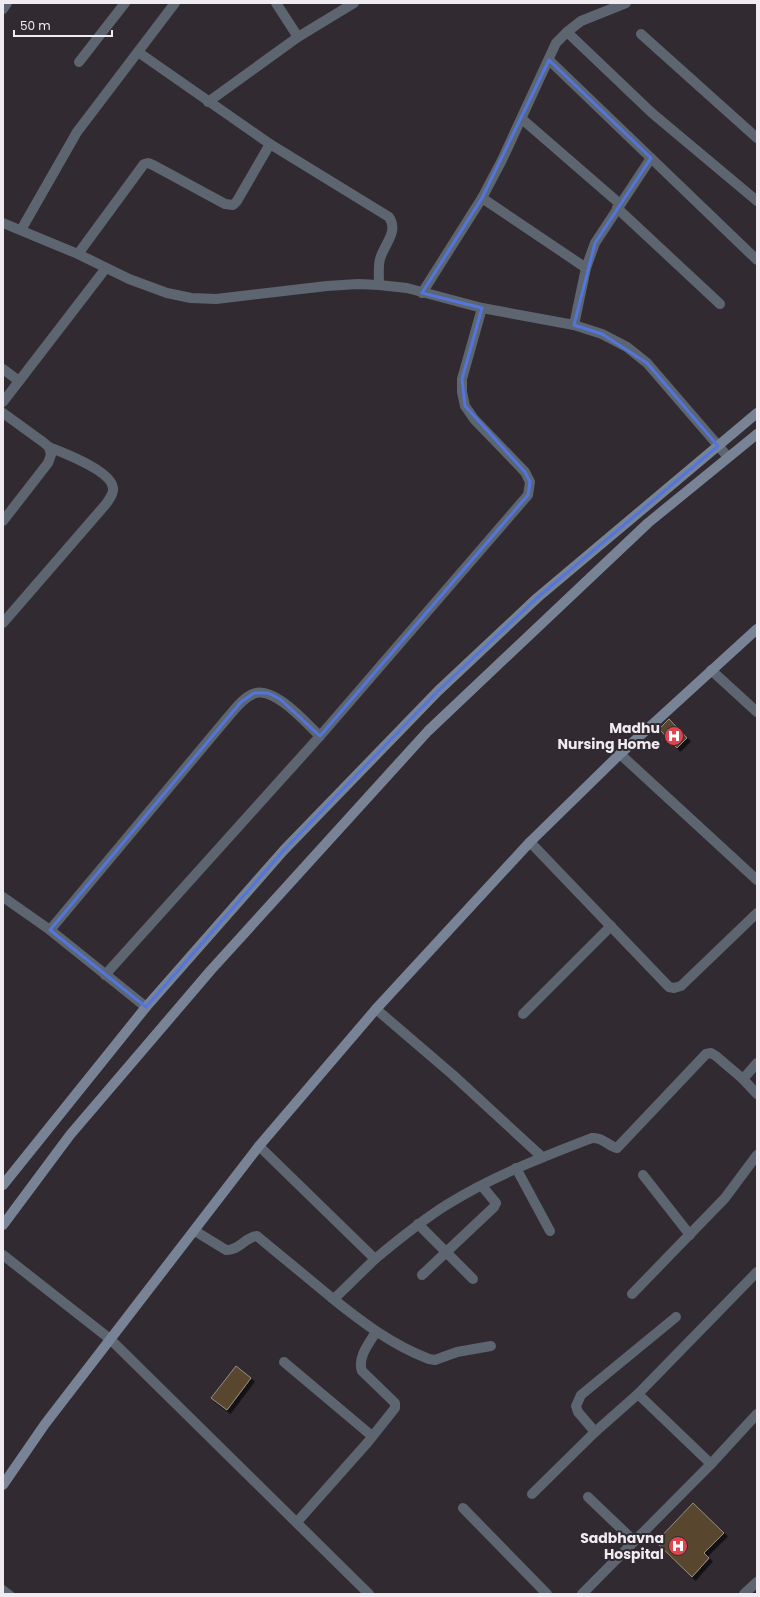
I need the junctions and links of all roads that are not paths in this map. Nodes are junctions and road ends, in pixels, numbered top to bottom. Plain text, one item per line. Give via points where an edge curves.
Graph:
1 (7, 3) edge
2 (125, 3) edge
3 (175, 3) edge
4 (276, 3) edge
5 (354, 3) edge
6 (626, 3) edge
7 (3, 9) edge
8 (567, 32) junction
9 (641, 34) dead end
10 (298, 37) junction
11 (138, 52) junction
12 (549, 60) junction
13 (79, 62) dead end
14 (208, 102) junction
15 (522, 119) junction
16 (757, 138) edge
17 (270, 144) junction
18 (651, 158) junction
19 (482, 198) junction
20 (757, 201) edge
21 (619, 206) junction
22 (3, 223) edge
23 (21, 230) junction
24 (78, 254) junction
25 (757, 260) edge
26 (106, 268) junction
27 (586, 268) junction
28 (379, 285) junction
29 (422, 293) junction
30 (720, 304) dead end
31 (482, 308) junction
32 (574, 325) junction
33 (3, 369) edge
34 (19, 381) junction
35 (3, 402) edge
36 (3, 413) edge
37 (757, 413) edge
38 (757, 434) edge
39 (718, 446) junction
40 (49, 447) junction
41 (728, 457) junction
42 (3, 521) edge
43 (3, 623) edge
44 (757, 629) edge
45 (711, 670) junction
46 (757, 712) edge
47 (320, 736) junction
48 (620, 754) junction
49 (530, 842) junction
50 (757, 880) edge
51 (3, 897) edge
52 (757, 912) edge
53 (611, 926) junction
54 (50, 930) junction
55 (104, 974) junction
56 (146, 1006) junction
57 (376, 1009) junction
58 (523, 1014) dead end
59 (757, 1063) edge
60 (743, 1079) junction
61 (757, 1094) edge
62 (259, 1146) junction
63 (757, 1155) edge
64 (542, 1157) junction
65 (516, 1168) junction
66 (644, 1175) dead end
67 (3, 1185) edge
68 (482, 1186) junction
69 (418, 1224) junction
70 (3, 1225) edge
71 (195, 1231) junction
72 (550, 1231) dead end
73 (690, 1235) junction
74 (446, 1252) junction
75 (3, 1255) edge
76 (375, 1259) junction
77 (757, 1272) edge
78 (422, 1275) dead end
79 (473, 1279) dead end
80 (632, 1294) dead end
81 (332, 1298) junction
82 (676, 1317) dead end
83 (376, 1332) junction
84 (110, 1339) junction
85 (491, 1346) dead end
86 (284, 1362) dead end
87 (638, 1394) junction
88 (757, 1414) edge
89 (595, 1432) junction
90 (372, 1436) junction
91 (711, 1464) junction
92 (3, 1485) edge
93 (532, 1494) dead end
94 (588, 1497) dead end
95 (463, 1508) dead end
96 (297, 1522) junction
97 (634, 1541) junction
98 (757, 1582) edge
99 (3, 1588) edge
100 (11, 1594) edge
101 (369, 1594) edge
102 (547, 1594) edge
103 (582, 1594) edge
104 (744, 1594) edge

1 - 7 street
2 - 13 street
3 - 11 street
4 - 10 street
5 - 10 street
6 - 8 street via 581,21
8 - 12 street via 556,43
8 - 20 street via 652,113
9 - 16 street
10 - 14 street
11 - 14 street
11 - 23 street via 76,132
12 - 15 street
12 - 18 street
14 - 17 street
15 - 19 street
15 - 21 street
17 - 24 street via 233,205 225,204 154,165 144,164
17 - 28 street via 389,217 393,223 392,231 380,260
18 - 21 street
18 - 25 street
19 - 27 street
19 - 29 street
21 - 27 street via 595,243
21 - 30 street
22 - 23 street
23 - 24 street
24 - 26 street
26 - 28 street via 129,279 191,298 216,299 327,286
26 - 34 street
27 - 32 street
28 - 29 street via 396,286
29 - 31 street
31 - 32 street
31 - 47 street via 462,379 464,406 525,472 530,482 528,495
32 - 39 street via 602,334 627,347 647,363
33 - 34 street
34 - 35 street
36 - 40 street
37 - 39 main road
38 - 41 main road
39 - 41 street
39 - 56 main road via 537,598 438,692 284,850
40 - 42 street via 52,455 48,463
40 - 43 street via 79,459 97,470 109,480 113,486 113,494
41 - 70 main road via 648,522 428,731 211,970 70,1135
44 - 45 main road
45 - 46 street
45 - 48 main road
47 - 54 street via 280,699 268,693 254,693 241,702
47 - 55 street
48 - 49 main road
48 - 50 street
49 - 53 street
49 - 57 main road
51 - 54 street
52 - 53 street via 681,986 674,988 669,987
53 - 58 street
54 - 55 street
55 - 56 street
56 - 67 main road
57 - 62 main road
57 - 64 street
59 - 60 street
60 - 61 street
60 - 64 street via 716,1056 706,1054 617,1148 601,1139 592,1138
62 - 71 main road
62 - 76 street
63 - 73 street via 725,1198
64 - 65 street
65 - 68 street
65 - 72 street
66 - 73 street
68 - 69 street
68 - 74 street via 496,1203 494,1207
69 - 74 street
69 - 76 street
71 - 81 street via 226,1250 236,1248 252,1236 257,1236
71 - 84 main road
73 - 80 street
74 - 78 street
74 - 79 street
75 - 84 street
76 - 81 street
77 - 87 street
81 - 83 street
82 - 89 street via 581,1395 576,1406 578,1412
83 - 85 street via 435,1360 456,1352
83 - 90 street via 361,1359 360,1366 395,1403 395,1408
84 - 92 main road via 45,1424
84 - 96 street
86 - 90 street
87 - 89 street
87 - 91 street
88 - 91 street
89 - 93 street
90 - 96 street
91 - 97 street
94 - 97 street
95 - 102 street
96 - 101 street
97 - 103 street
98 - 104 street
99 - 100 lane

